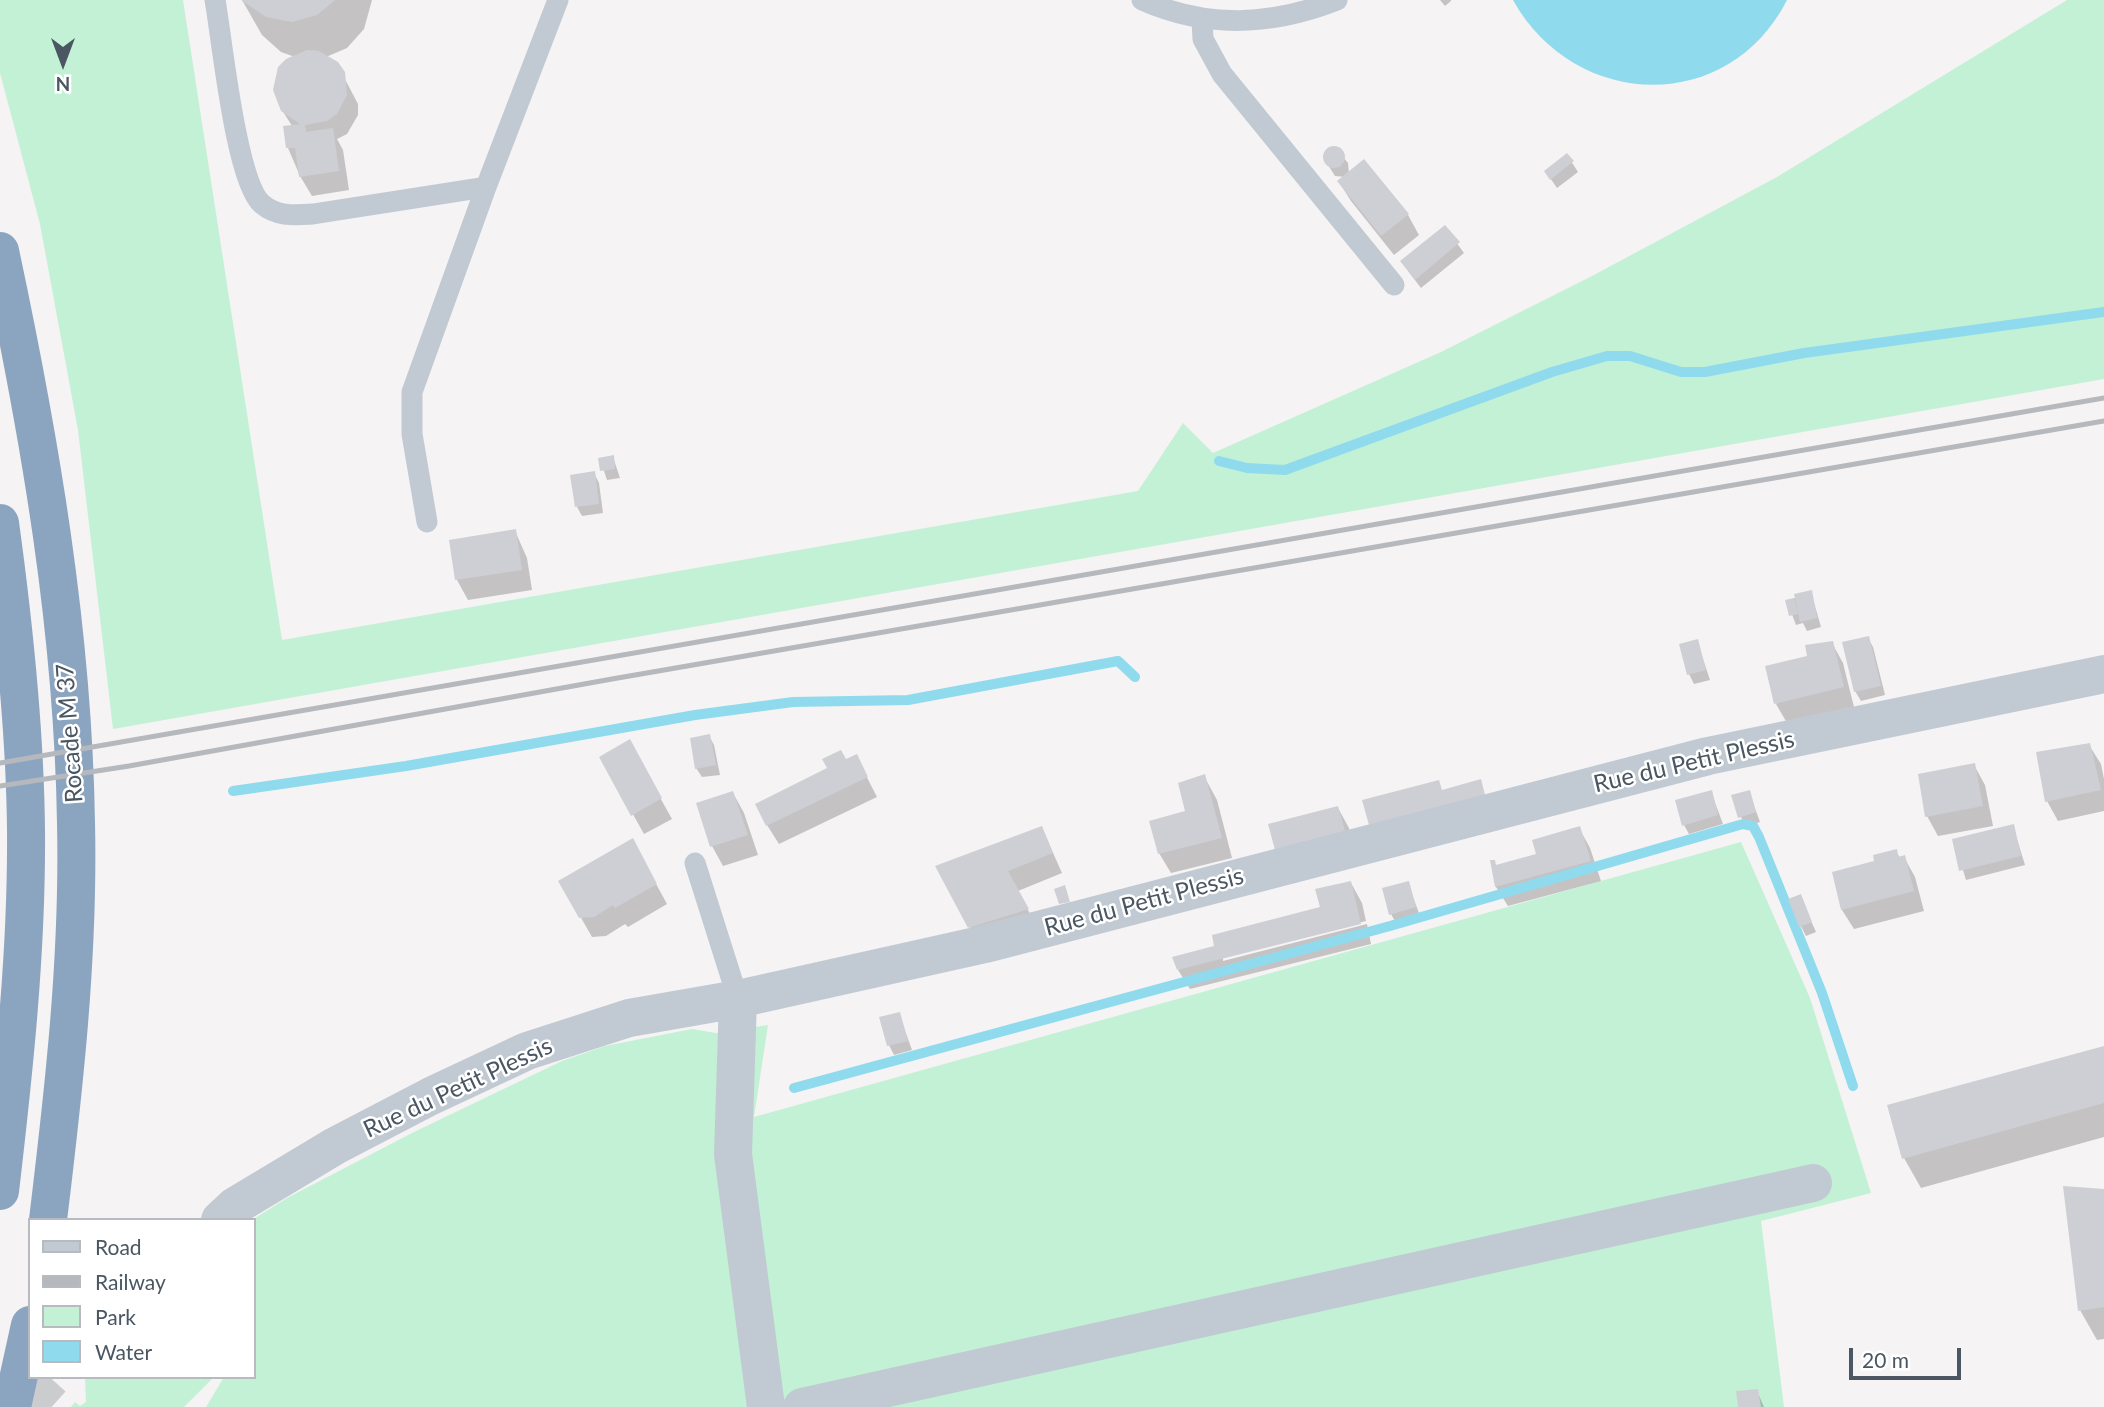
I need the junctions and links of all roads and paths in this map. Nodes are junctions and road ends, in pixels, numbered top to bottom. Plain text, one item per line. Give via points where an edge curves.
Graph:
1 (215, 0) edge
2 (558, 0) edge
3 (1142, 0) edge
4 (1337, 0) edge
5 (1202, 20) junction
6 (486, 187) junction
7 (0, 250) edge
8 (1394, 285) dead end
9 (427, 522) dead end
10 (0, 523) edge
11 (2104, 674) edge
12 (695, 863) dead end
13 (738, 999) junction
14 (1814, 1183) dead end
15 (0, 1191) edge
16 (48, 1218) edge
17 (222, 1218) edge
18 (28, 1336) edge
19 (12, 1407) edge
20 (766, 1407) edge
21 (802, 1407) edge

1 - 6 lane via 247,181 263,205 289,215 313,214
2 - 6 lane
3 - 5 lane
4 - 5 lane via 1278,19
5 - 8 lane via 1203,39 1222,74
6 - 9 lane via 412,392 412,434
7 - 16 highway, Rocade M 37 via 47,502 69,698 76,824 69,1026
10 - 15 highway, Rocade M 37 via 20,705 26,831 18,1028
11 - 13 street, Rue du Petit Plessis via 1707,756 985,944
12 - 13 lane
13 - 17 street, Rue du Petit Plessis via 629,1018 527,1051 335,1146
13 - 20 street via 733,1154
14 - 21 street
18 - 19 highway

